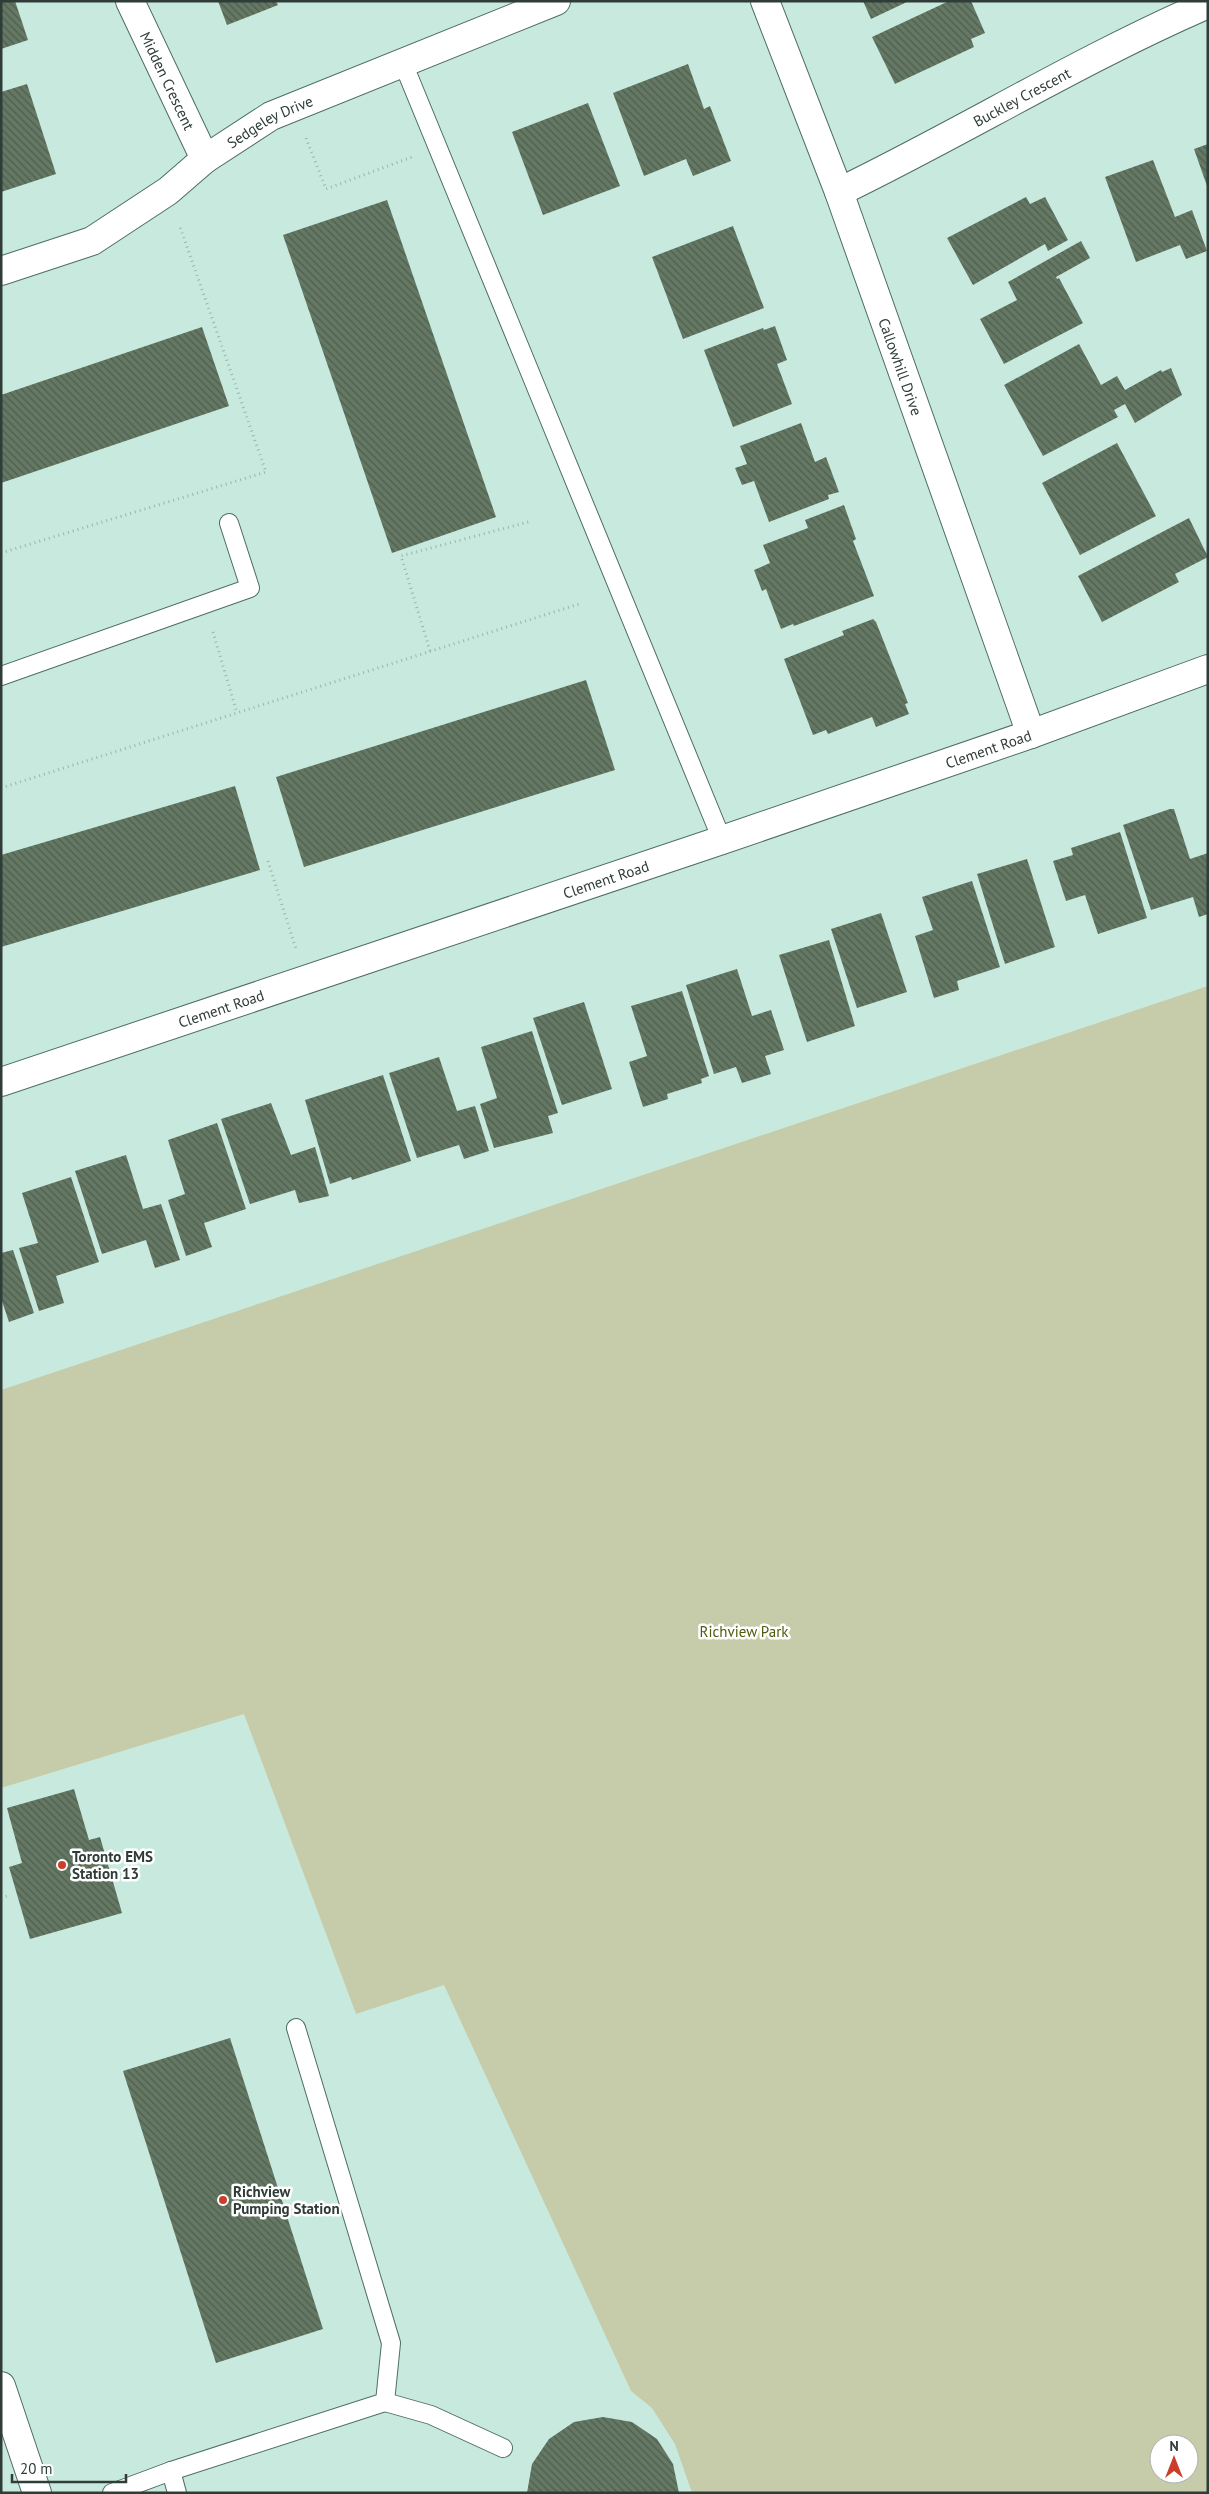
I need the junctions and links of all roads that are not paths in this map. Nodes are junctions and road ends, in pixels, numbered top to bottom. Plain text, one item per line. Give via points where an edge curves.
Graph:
1 (130, 1) edge
2 (556, 1) edge
3 (765, 1) edge
4 (1208, 4) edge
5 (402, 63) junction
6 (204, 159) junction
7 (838, 192) junction
8 (1, 271) edge
9 (229, 523) dead end
10 (1208, 669) edge
11 (1, 676) edge
12 (1031, 734) junction
13 (722, 840) junction
14 (1, 1082) edge
15 (296, 2028) dead end
16 (1, 2386) edge
17 (385, 2402) junction
18 (503, 2448) dead end
19 (171, 2471) junction
20 (37, 2493) edge
21 (112, 2493) edge
22 (177, 2493) edge

1 - 6 street, Midden Crescent
2 - 5 street, Sedgeley Drive
3 - 7 street, Callowhill Drive
4 - 7 street, Buckley Crescent
5 - 6 street, Sedgeley Drive via 271,116
5 - 13 lane
6 - 8 street, Sedgeley Drive via 168,191 92,241
7 - 12 street, Callowhill Drive
9 - 11 lane via 250,588
10 - 12 street, Clement Road
12 - 13 street, Clement Road
13 - 14 street, Clement Road
15 - 17 lane via 391,2343
16 - 20 street
17 - 18 lane via 431,2415
17 - 19 lane
19 - 21 lane
19 - 22 lane

